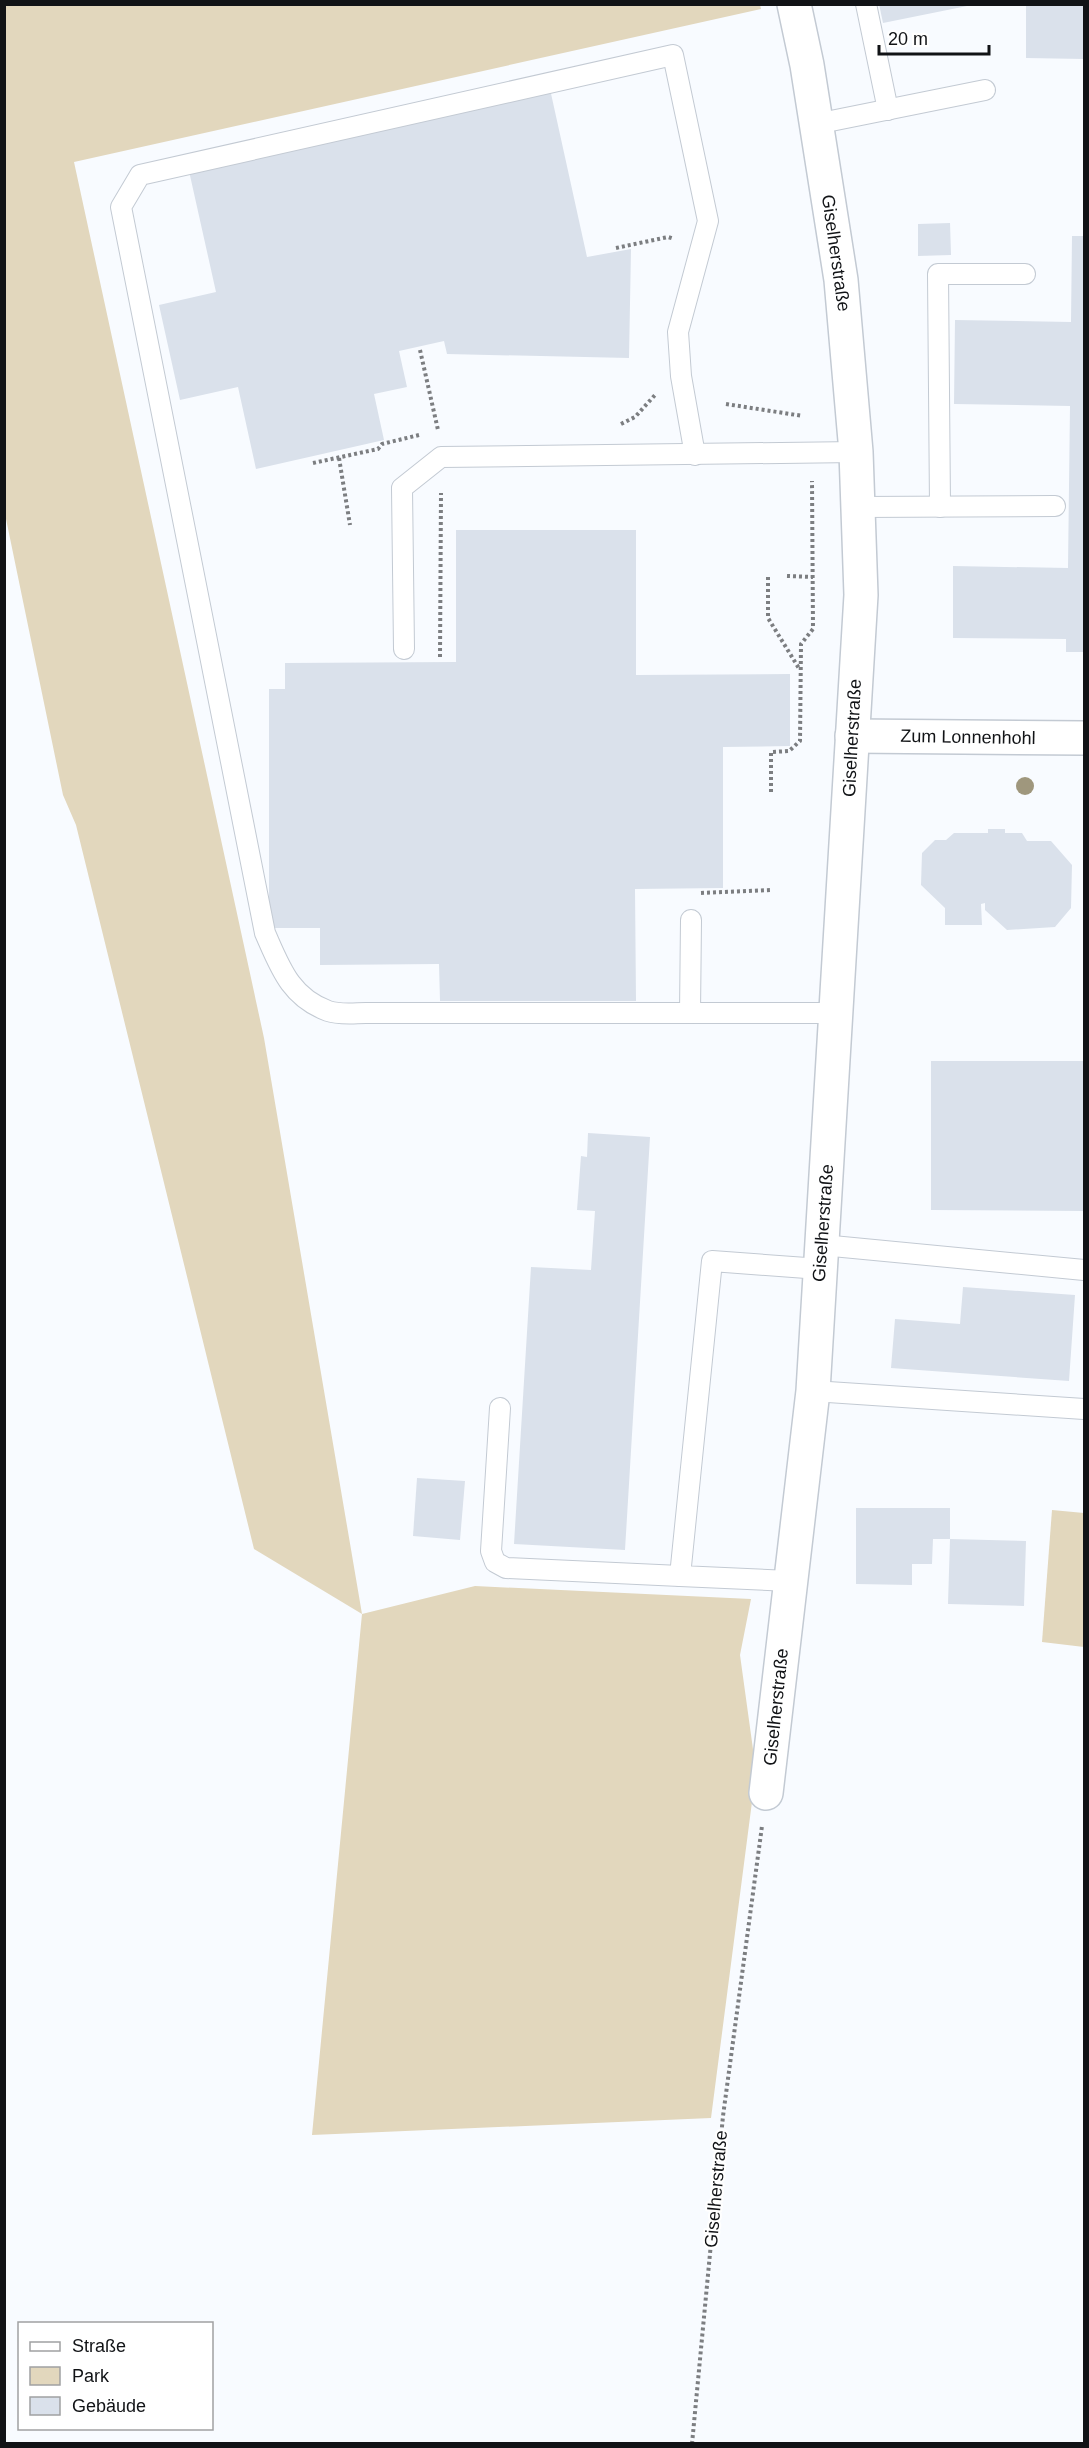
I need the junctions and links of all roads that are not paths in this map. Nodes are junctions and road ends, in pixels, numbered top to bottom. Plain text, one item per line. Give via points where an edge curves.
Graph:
1 (794, 4) edge
2 (866, 4) edge
3 (985, 90) dead end
4 (888, 110) junction
5 (816, 124) junction
6 (1025, 274) dead end
7 (856, 452) junction
8 (695, 454) junction
9 (1055, 506) dead end
10 (858, 507) junction
11 (940, 507) junction
12 (404, 649) dead end
13 (852, 736) junction
14 (1084, 738) edge
15 (691, 920) road end
16 (690, 1013) junction
17 (836, 1013) junction
18 (821, 1257) junction
19 (1084, 1270) edge
20 (813, 1391) junction
21 (500, 1408) dead end
22 (1084, 1409) edge
23 (681, 1576) junction
24 (790, 1581) junction
25 (766, 1793) road end

1 - 5 street, Giselherstraße
2 - 4 lane
3 - 4 lane
4 - 5 lane
5 - 7 street, Giselherstraße via 841,280
6 - 11 lane via 938,274
7 - 8 lane
7 - 10 street, Giselherstraße
8 - 12 lane via 441,458 402,488
8 - 16 lane via 681,376 678,332 708,221 673,55 140,175 121,207 266,933 282,973 300,995 330,1012
9 - 11 lane
10 - 11 lane
10 - 13 street, Giselherstraße via 861,594
13 - 14 street, Zum Lonnenhohl
13 - 17 street, Giselherstraße
15 - 16 lane
16 - 17 lane
17 - 18 street, Giselherstraße
18 - 19 lane
18 - 20 street, Giselherstraße
18 - 23 lane via 712,1261
20 - 22 lane
20 - 24 street, Giselherstraße
21 - 23 lane via 491,1551 495,1562 506,1568
23 - 24 lane
24 - 25 street, Giselherstraße

